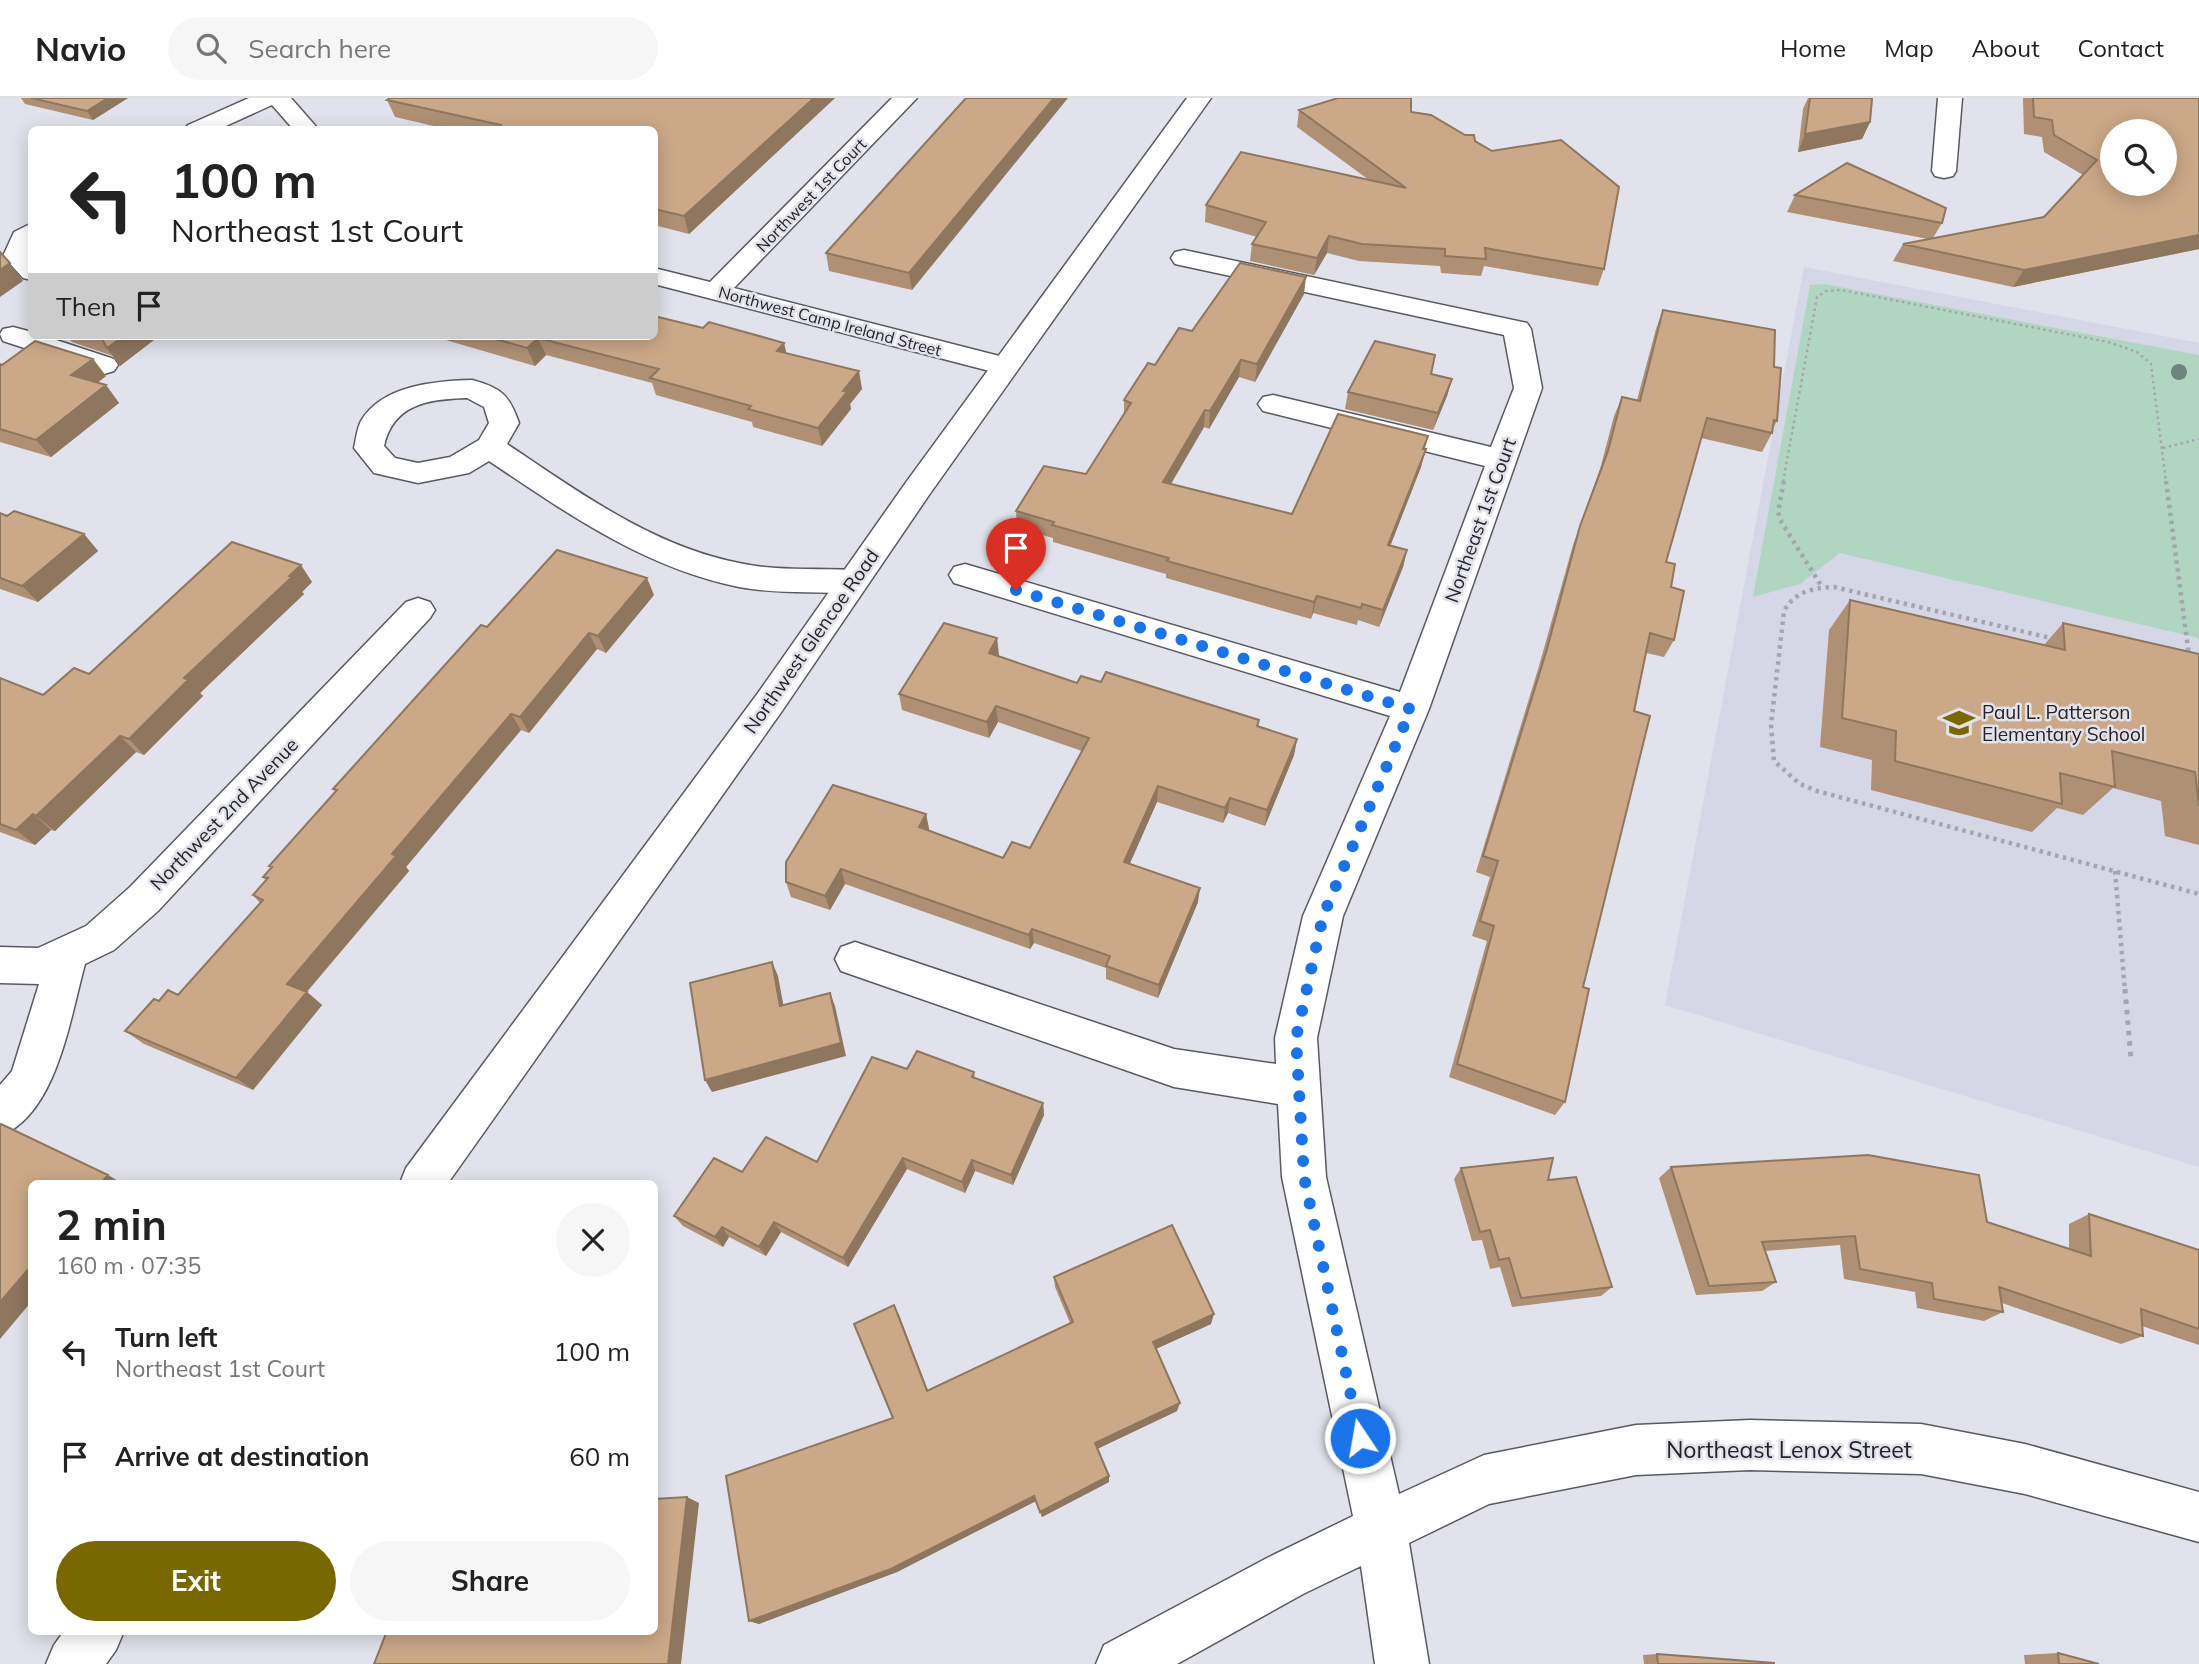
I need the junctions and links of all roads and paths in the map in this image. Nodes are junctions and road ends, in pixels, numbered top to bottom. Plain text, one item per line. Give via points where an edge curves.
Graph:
1 (268, 98) edge
2 (278, 98) edge
3 (905, 98) edge
4 (1199, 98) edge
5 (1950, 98) edge
6 (205, 126) edge
7 (303, 126) edge
8 (1944, 171) dead end
9 (28, 234) edge
10 (1184, 258) dead end
11 (28, 268) edge
12 (658, 277) edge
13 (717, 291) junction
14 (32, 340) edge
15 (104, 365) edge
16 (1004, 366) junction
17 (1273, 404) dead end
18 (2199, 439) edge
19 (490, 447) dead end
20 (2162, 448) junction
21 (1502, 460) junction
22 (965, 575) dead end
23 (851, 582) junction
24 (1823, 587) junction
25 (418, 610) dead end
26 (2057, 640) dead end
27 (2189, 659) edge
28 (1411, 709) junction
29 (2115, 872) junction
30 (2199, 894) edge
31 (68, 953) junction
32 (855, 959) dead end
33 (0, 965) edge
34 (2131, 1059) dead end
35 (1299, 1087) junction
36 (0, 1116) edge
37 (424, 1180) edge
38 (2199, 1517) edge
39 (1381, 1528) junction
40 (94, 1635) edge
41 (73, 1664) edge
42 (1123, 1664) edge
43 (1402, 1664) edge

1 - 6 street
2 - 7 street
3 - 13 street, Northwest 1st Court
4 - 16 street, Northwest Glencoe Road
5 - 8 street
9 - 11 street via 16,256
10 - 21 street, Northeast 1st Court via 1517,329 1528,388
12 - 13 street, Northwest Camp Ireland Street
13 - 16 street, Northwest Camp Ireland Street
14 - 15 street
16 - 23 street, Northwest Glencoe Road
17 - 21 street
18 - 20 path
19 - 23 street via 576,506 679,559 740,576
20 - 24 path via 2151,364 2129,347 1854,293 1826,292 1817,297 1779,512
20 - 27 path
21 - 28 street, Northeast 1st Court
22 - 28 street
23 - 37 street, Northwest Glencoe Road via 770,702
24 - 26 path
24 - 29 path via 1800,592 1789,599 1784,611 1770,725 1774,761 1800,784 1816,791
25 - 31 street, Northwest 2nd Avenue via 144,898 100,938
28 - 35 street, Northeast 1st Court via 1323,916 1296,1038
29 - 30 path
29 - 34 path
31 - 33 street, Northwest 2nd Avenue via 41,966
31 - 36 street via 30,1082
32 - 35 street via 1174,1068
35 - 39 street, Northeast 1st Court via 1304,1177
38 - 39 street, Northeast Lenox Street via 2025,1469 1920,1449 1750,1444 1636,1450 1484,1480
39 - 42 street, Northeast Lenox Street
39 - 43 street, Northeast 1st Court
40 - 41 street

